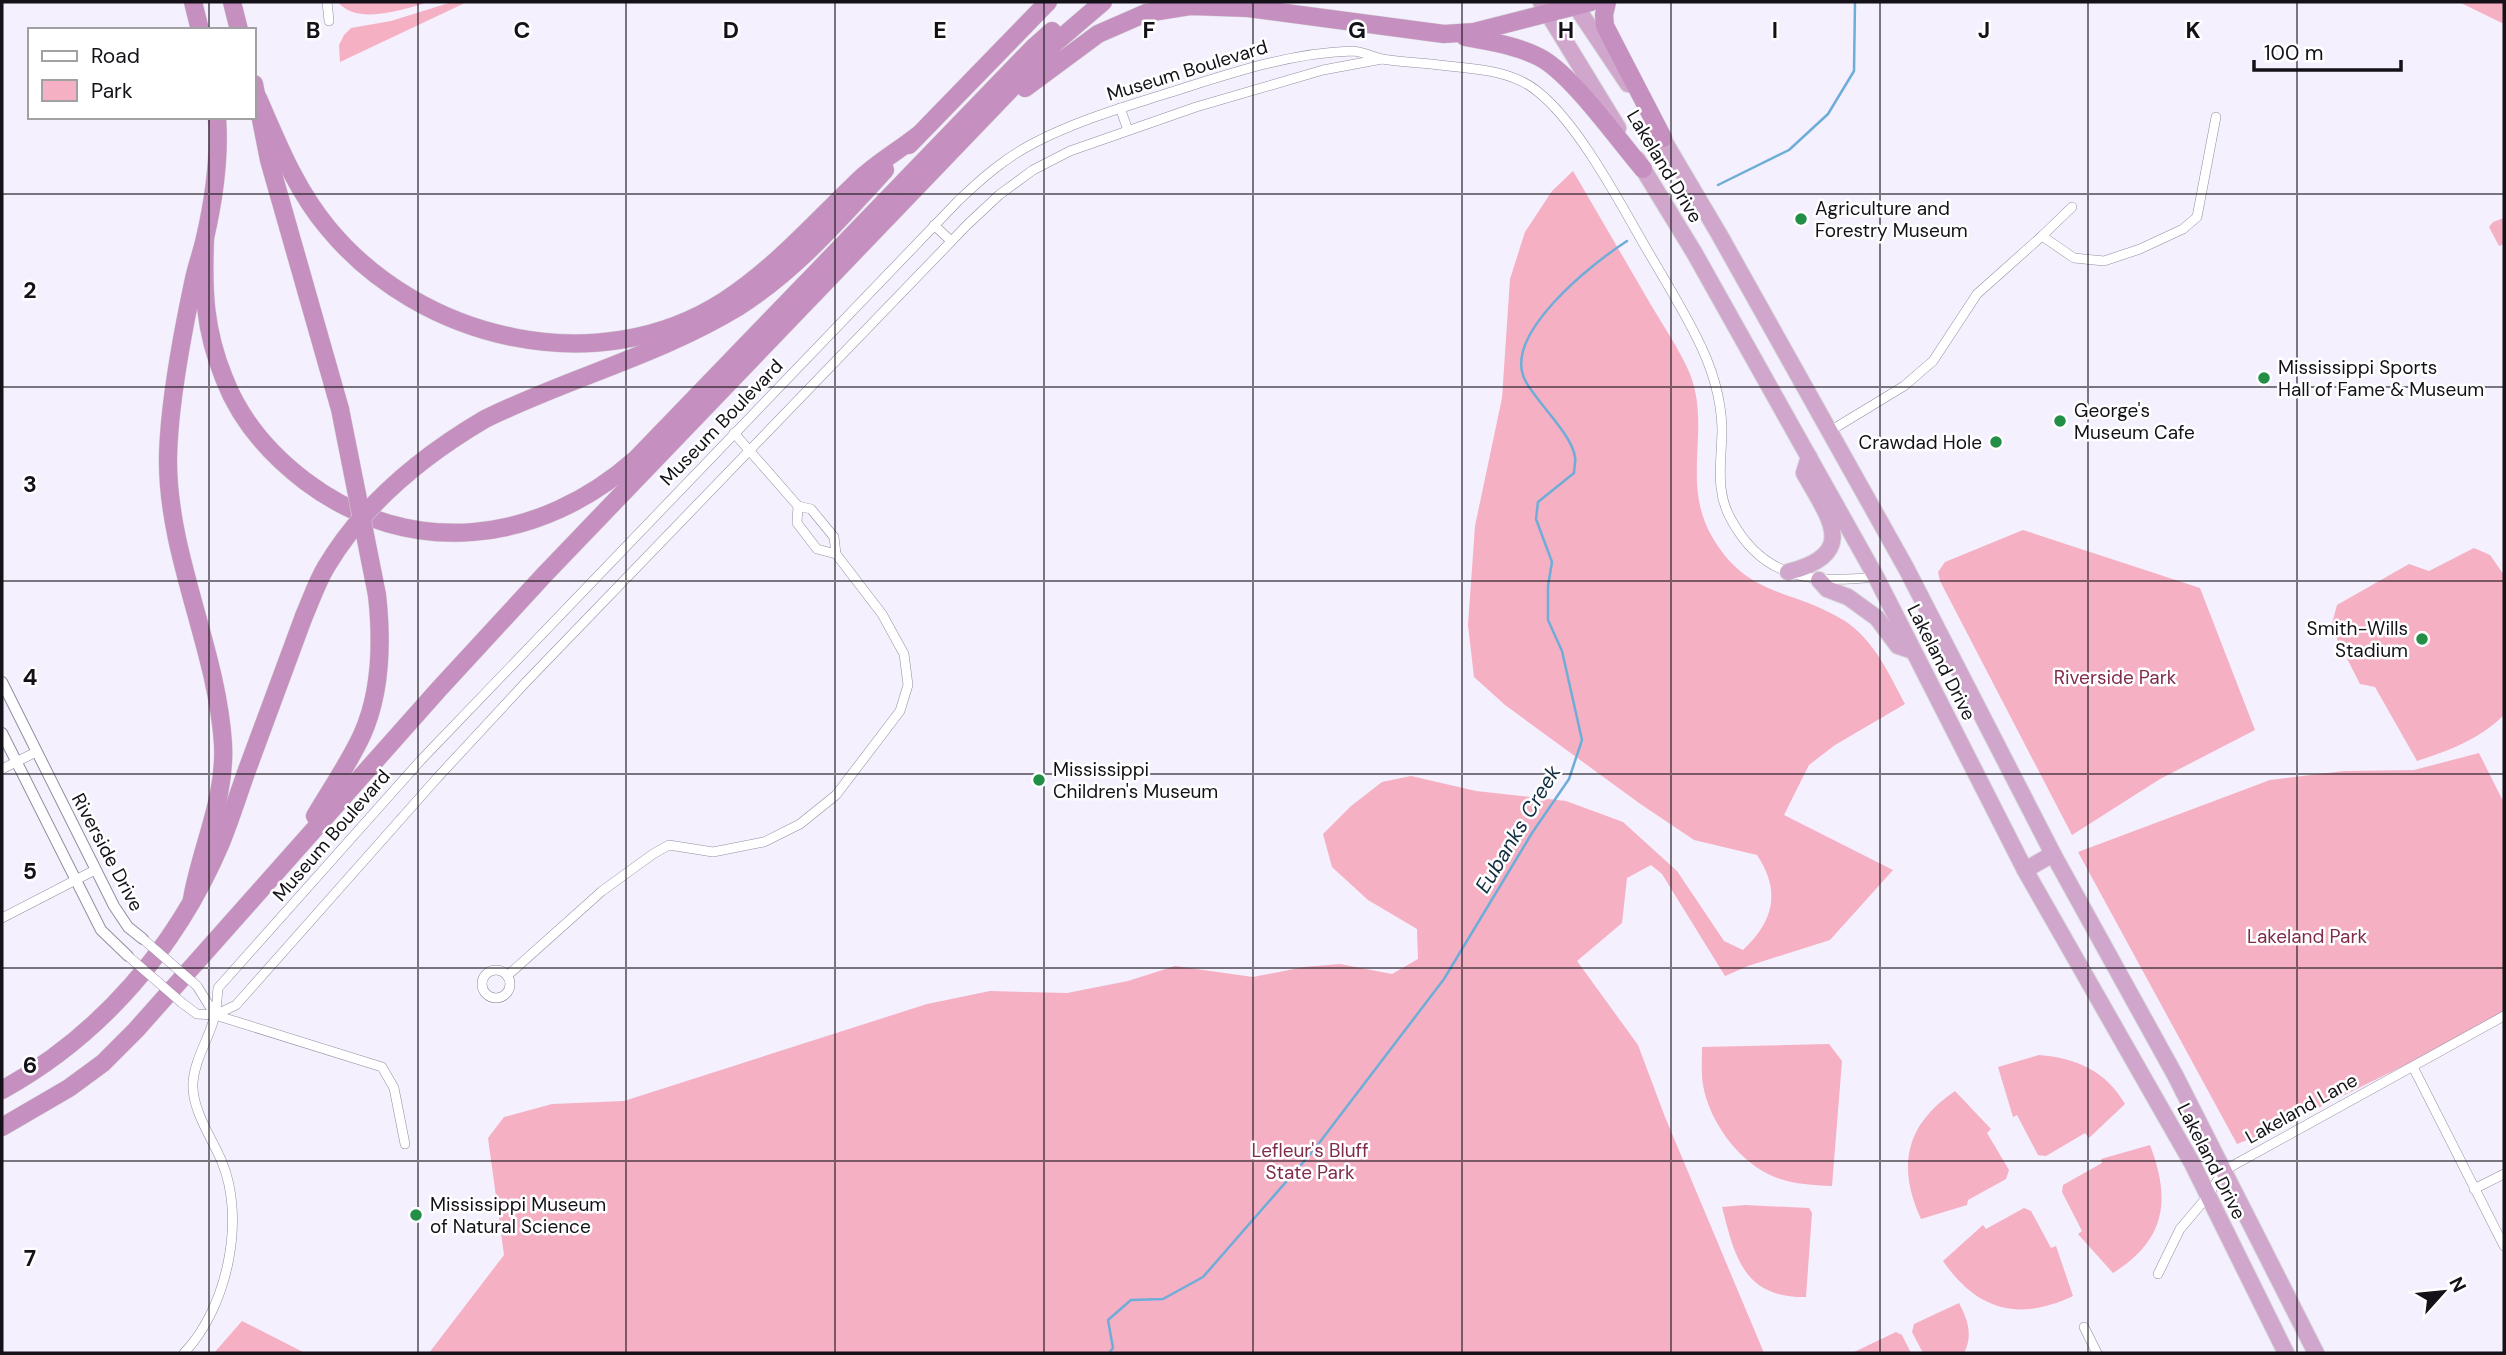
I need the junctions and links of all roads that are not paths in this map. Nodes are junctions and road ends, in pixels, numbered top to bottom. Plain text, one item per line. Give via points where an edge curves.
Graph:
1 (193, 2) edge
2 (232, 2) edge
3 (327, 2) edge
4 (1046, 2) edge
5 (1086, 2) edge
6 (1103, 2) edge
7 (1607, 2) edge
8 (1580, 4) edge
9 (1544, 8) edge
10 (329, 21) dead end
11 (200, 28) edge
12 (238, 28) edge
13 (1444, 34) junction
14 (1382, 59) junction
15 (256, 91) edge
16 (1120, 108) junction
17 (2216, 117) dead end
18 (217, 119) edge
19 (975, 126) junction
20 (1128, 130) junction
21 (917, 136) junction
22 (1663, 138) junction
23 (1643, 169) junction
24 (2072, 206) dead end
25 (934, 225) junction
26 (2042, 236) junction
27 (205, 238) junction
28 (951, 241) junction
29 (1830, 431) junction
30 (734, 433) junction
31 (751, 449) junction
32 (1805, 451) junction
33 (798, 506) junction
34 (836, 554) junction
35 (1906, 568) junction
36 (1788, 572) junction
37 (1875, 577) junction
38 (1819, 580) junction
39 (1913, 651) junction
40 (2, 682) edge
41 (2, 733) edge
42 (36, 752) junction
43 (16, 762) junction
44 (2, 769) edge
45 (2053, 854) junction
46 (289, 857) junction
47 (95, 870) junction
48 (2025, 870) junction
49 (76, 880) junction
50 (192, 899) junction
51 (2, 918) edge
52 (143, 939) joint
53 (128, 956) joint
54 (507, 975) dead end
55 (2132, 995) junction
56 (2106, 1008) junction
57 (215, 1015) junction
58 (2504, 1016) edge
59 (2413, 1066) junction
60 (2, 1090) edge
61 (2, 1127) edge
62 (405, 1144) dead end
63 (2223, 1171) junction
64 (2504, 1174) edge
65 (2474, 1189) junction
66 (2208, 1196) junction
67 (2504, 1246) edge
68 (2158, 1275) dead end
69 (2084, 1327) dead end
70 (184, 1353) edge
71 (2097, 1353) edge
72 (2286, 1353) edge
73 (2316, 1353) edge

1 - 11 highway
2 - 12 highway
3 - 10 street
4 - 21 highway
5 - 27 highway via 1033,48 636,459 565,508 504,528 444,533 388,523 318,491 273,453 237,406 213,347 203,290
6 - 19 highway via 1055,43
7 - 22 highway via 1605,26
8 - 9 highway
8 - 22 highway, Lakeland Drive
9 - 13 highway via 1474,32
9 - 23 highway, Lakeland Drive
13 - 19 highway via 1248,8 1190,6 1146,13 1098,34
13 - 23 highway via 1510,45 1541,58 1575,87
14 - 16 street, Museum Boulevard via 1357,51 1282,59
14 - 20 street, Museum Boulevard via 1323,70
14 - 36 street, Museum Boulevard via 1499,73 1534,88 1554,105 1618,198 1711,366 1722,428 1722,499 1732,521 1748,545
15 - 21 highway via 304,195 369,269 416,302 472,327 553,343 653,333 724,301 779,260 860,179
15 - 46 highway, bridge via 268,160 340,409 380,620 373,696 363,733
16 - 20 street
16 - 25 street, Museum Boulevard via 1068,126 1011,157
17 - 26 street via 2197,217 2183,229 2104,261 2074,258
18 - 27 highway via 218,164
19 - 46 highway via 545,574
20 - 28 street, Museum Boulevard via 1033,170
21 - 50 highway, bridge via 810,250 739,306 669,342 485,419 424,458 370,509 325,569 220,846
22 - 29 highway, Lakeland Drive
23 - 32 highway, Lakeland Drive
24 - 26 street
25 - 28 street
25 - 30 street, Museum Boulevard
26 - 29 street via 1978,294 1933,361 1904,386
27 - 50 highway via 185,328 168,458 171,505 218,702 223,745 216,815
28 - 31 street, Museum Boulevard
29 - 32 highway
29 - 35 highway, Lakeland Drive
30 - 31 street
30 - 57 street, Museum Boulevard via 421,760 218,989
31 - 33 street
31 - 57 street, Museum Boulevard via 438,777 236,1005
32 - 36 highway via 1804,473 1834,532 1832,545 1819,562
32 - 37 highway, Lakeland Drive
33 - 34 street via 811,509 834,537
33 - 34 street via 797,523 817,549
34 - 54 street via 882,614 904,654 908,685 900,711 836,794 800,824 764,842 713,852 669,845 653,853 602,891
35 - 37 highway
35 - 45 highway, Lakeland Drive
36 - 38 street, Museum Boulevard
37 - 38 street, Museum Boulevard
37 - 39 highway, Lakeland Drive
38 - 39 highway via 1877,618 1898,646
39 - 48 highway, Lakeland Drive
40 - 42 street, Riverside Drive
41 - 43 street, Riverside Drive
42 - 43 street
42 - 47 street, Riverside Drive
43 - 44 street
43 - 49 street, Riverside Drive
45 - 48 highway
45 - 55 highway, Lakeland Drive
46 - 61 highway via 103,1063
47 - 49 street
47 - 52 street, Riverside Drive via 120,917
48 - 56 highway, Lakeland Drive
49 - 51 street
49 - 53 street, Riverside Drive via 101,930
50 - 60 highway via 142,975 111,1008 76,1041
52 - 57 street, Riverside Drive, bridge via 197,986
53 - 57 street, Riverside Drive, bridge via 197,1014
55 - 56 highway
55 - 63 highway, Lakeland Drive
56 - 66 highway, Lakeland Drive
57 - 62 street via 382,1067 394,1088
57 - 70 street via 193,1082 197,1108 223,1166 233,1216 230,1254 204,1328
58 - 59 street, Lakeland Lane
59 - 63 street, Lakeland Lane
59 - 65 street
63 - 66 street
63 - 73 highway, Lakeland Drive
64 - 65 street
65 - 67 street
66 - 68 street via 2180,1229
66 - 72 highway, Lakeland Drive
69 - 71 street

